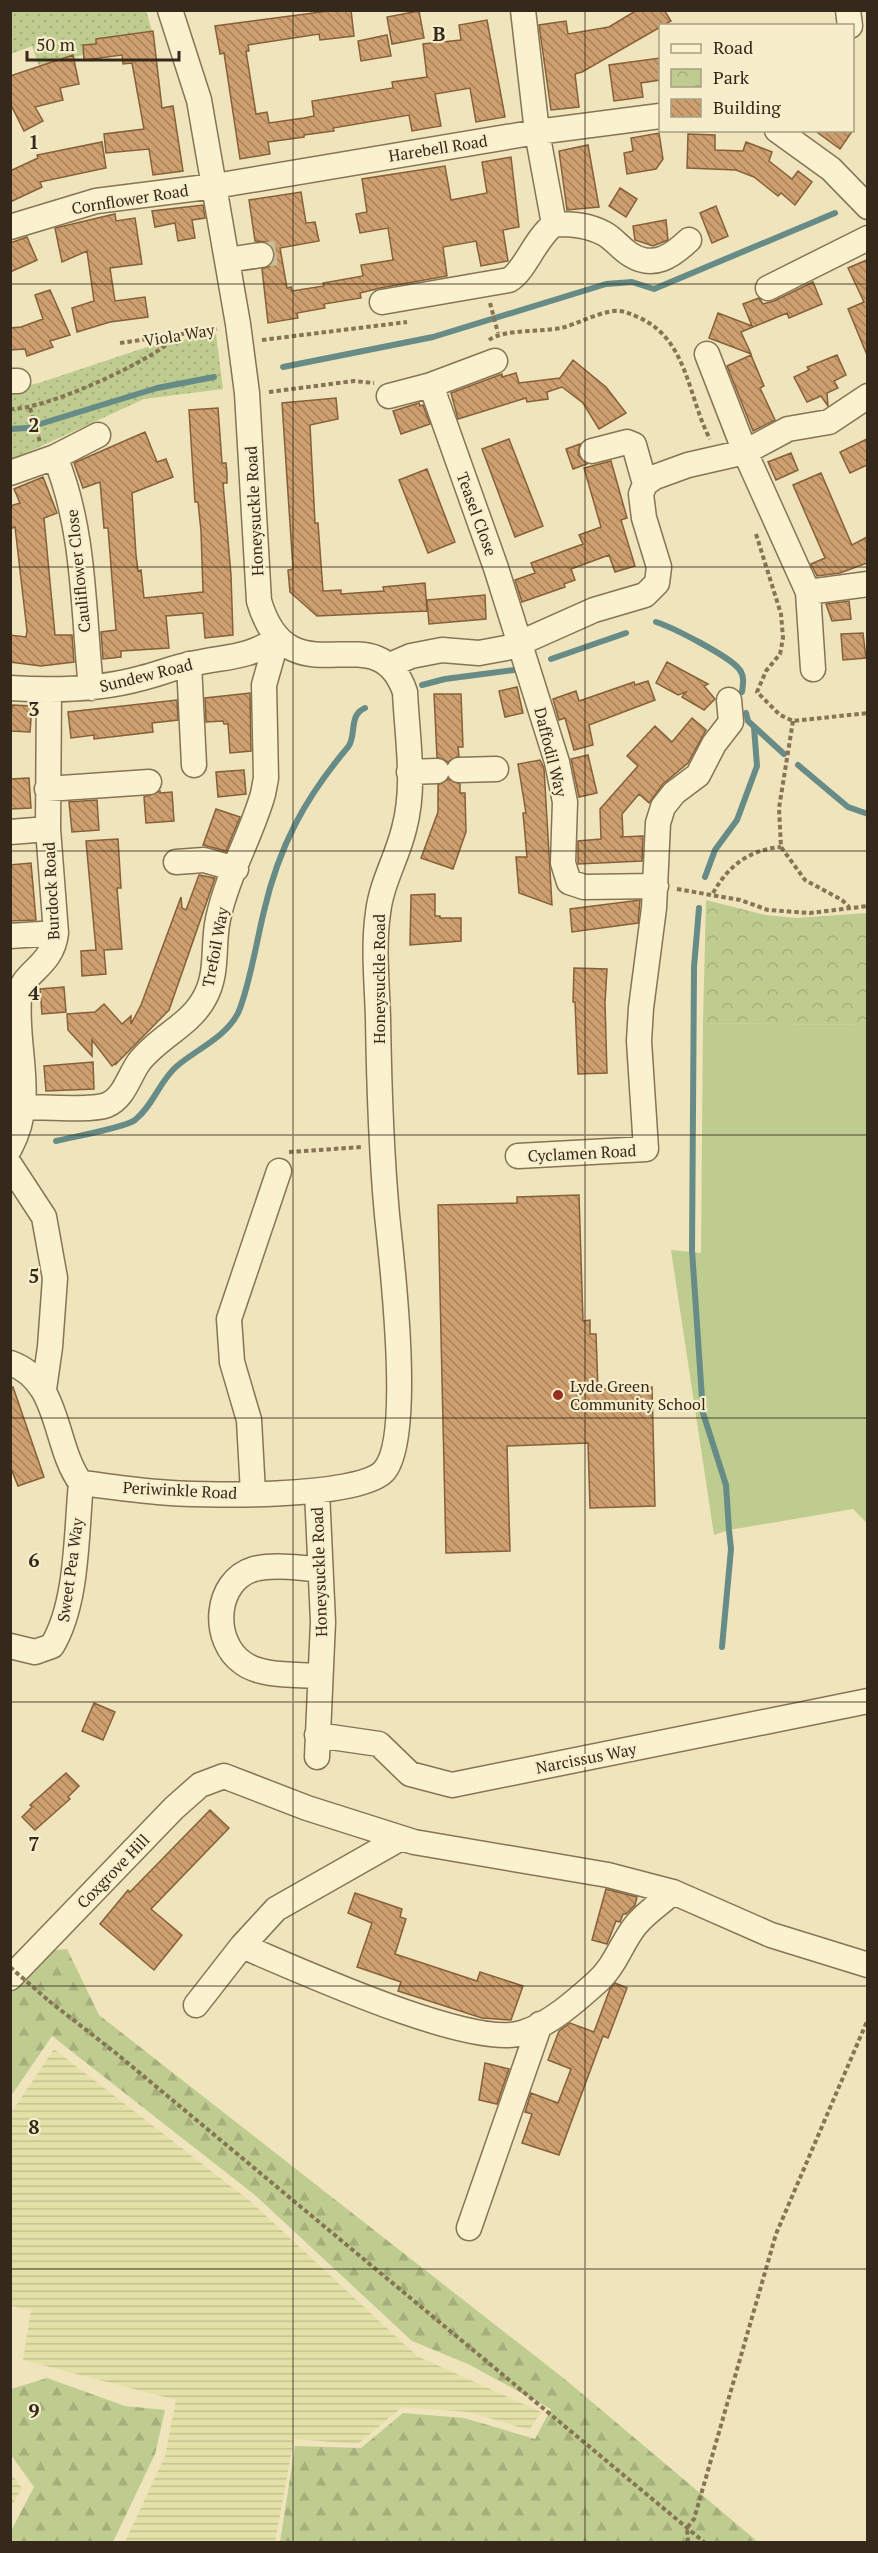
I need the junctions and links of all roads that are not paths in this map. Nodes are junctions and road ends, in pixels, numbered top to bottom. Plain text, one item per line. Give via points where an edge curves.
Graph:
1 (170, 10) edge
2 (523, 10) edge
3 (659, 116) edge
4 (537, 132) junction
5 (784, 132) edge
6 (806, 138) edge
7 (215, 186) junction
8 (867, 207) edge
9 (554, 224) junction
10 (10, 227) edge
11 (867, 238) edge
12 (689, 240) dead end
13 (261, 255) tunnel mouth
14 (227, 260) junction
15 (768, 288) dead end
16 (382, 302) dead end
17 (491, 352) road end
18 (707, 354) dead end
19 (431, 385) junction
20 (382, 389) road end
21 (867, 396) edge
22 (98, 435) dead end
23 (47, 448) junction
24 (592, 451) dead end
25 (745, 452) junction
26 (10, 473) edge
27 (645, 484) junction
28 (867, 584) edge
29 (808, 592) junction
30 (277, 639) junction
31 (521, 644) junction
32 (189, 664) junction
33 (390, 665) junction
34 (813, 669) dead end
35 (10, 688) edge
36 (91, 688) junction
37 (50, 690) junction
38 (729, 700) dead end
39 (194, 765) dead end
40 (496, 769) dead end
41 (409, 772) junction
42 (150, 782) dead end
43 (47, 789) junction
44 (48, 829) junction
45 (10, 832) edge
46 (176, 862) dead end
47 (236, 869) junction
48 (656, 886) junction
49 (56, 933) junction
50 (10, 936) edge
51 (25, 1107) junction
52 (10, 1148) edge
53 (518, 1156) dead end
54 (10, 1165) edge
55 (279, 1171) road end
56 (10, 1363) edge
57 (44, 1389) junction
58 (81, 1484) junction
59 (317, 1491) junction
60 (253, 1493) junction
61 (318, 1569) junction
62 (10, 1646) edge
63 (319, 1676) junction
64 (867, 1701) edge
65 (317, 1746) joint
66 (401, 1838) junction
67 (673, 1892) junction
68 (242, 1946) junction
69 (867, 1965) edge
70 (10, 1978) edge
71 (196, 2005) dead end
72 (540, 2024) junction
73 (469, 2228) dead end

1 - 7 street, Honeysuckle Road via 199,100
2 - 4 street
3 - 4 street, Harebell Road
4 - 7 street, Harebell Road
4 - 9 street
5 - 6 street
6 - 8 street
7 - 10 street, Cornflower Road via 96,201
7 - 14 street, Honeysuckle Road
9 - 12 street via 574,224 606,234 630,254 652,261 664,260
9 - 16 street via 539,237 516,276 484,286
11 - 15 street
13 - 14 street
14 - 30 street, Honeysuckle Road via 247,393 258,601 265,623
17 - 19 street
18 - 25 street
19 - 20 street
19 - 31 street, Teasel Close
21 - 25 street via 838,418 788,429
22 - 23 street
23 - 26 street
23 - 36 street, Cauliflower Close via 66,483 75,520
24 - 27 street via 627,442 634,445
25 - 27 street via 688,465
25 - 29 street
27 - 31 street via 641,494 644,518 658,560 657,584 645,595 594,610
28 - 29 street
29 - 34 street
30 - 32 street, Sundew Road via 243,656
30 - 33 street via 307,655 369,655
30 - 47 street, Trefoil Way via 264,685 266,778
31 - 33 street via 479,653 442,650
31 - 48 street, Daffodil Way via 565,801 563,863 568,882 584,887
32 - 36 street, Sundew Road via 141,679
32 - 39 street
33 - 41 street, Honeysuckle Road via 405,692
35 - 37 street, Sundew Road
36 - 37 street, Sundew Road
37 - 43 street, Burdock Road
38 - 48 street via 731,722 698,775 663,807 658,823
40 - 41 street
41 - 59 street, Honeysuckle Road via 404,830 378,912 381,1146 395,1296 399,1423 394,1452 385,1470 369,1482
42 - 43 street
43 - 44 street, Burdock Road
44 - 45 street
44 - 49 street, Burdock Road
46 - 47 street via 204,860
47 - 51 street, Trefoil Way via 218,917 216,963 210,987 196,1011 146,1054 124,1090 109,1104
48 - 53 street, Cyclamen Road via 640,1008 646,1149
49 - 50 street
49 - 51 street, Burdock Road via 55,946 47,960 24,983 18,996
51 - 52 street, Burdock Road
54 - 57 street via 44,1217 55,1278
55 - 60 street via 229,1319 232,1362 249,1420
56 - 57 street via 27,1369
57 - 58 street via 70,1469
58 - 60 street, Periwinkle Road via 160,1493
58 - 62 street, Sweet Pea Way via 62,1630 52,1646 34,1652
59 - 60 street, Periwinkle Road
59 - 61 street, Honeysuckle Road
61 - 63 street, Honeysuckle Road via 323,1622
61 - 63 street via 255,1569 240,1575 223,1600 221,1618 224,1637 243,1663 257,1670
63 - 65 street, Honeysuckle Road
64 - 65 street, Narcissus Way via 452,1785 410,1774 379,1744
66 - 67 street via 608,1875
66 - 68 street via 276,1909
66 - 70 street, Coxgrove Hill via 224,1776 200,1785 174,1808
67 - 69 street via 771,1935
67 - 72 street via 636,1925 599,1980
68 - 71 street
68 - 72 street via 377,2002 453,2026 508,2036
72 - 73 street

